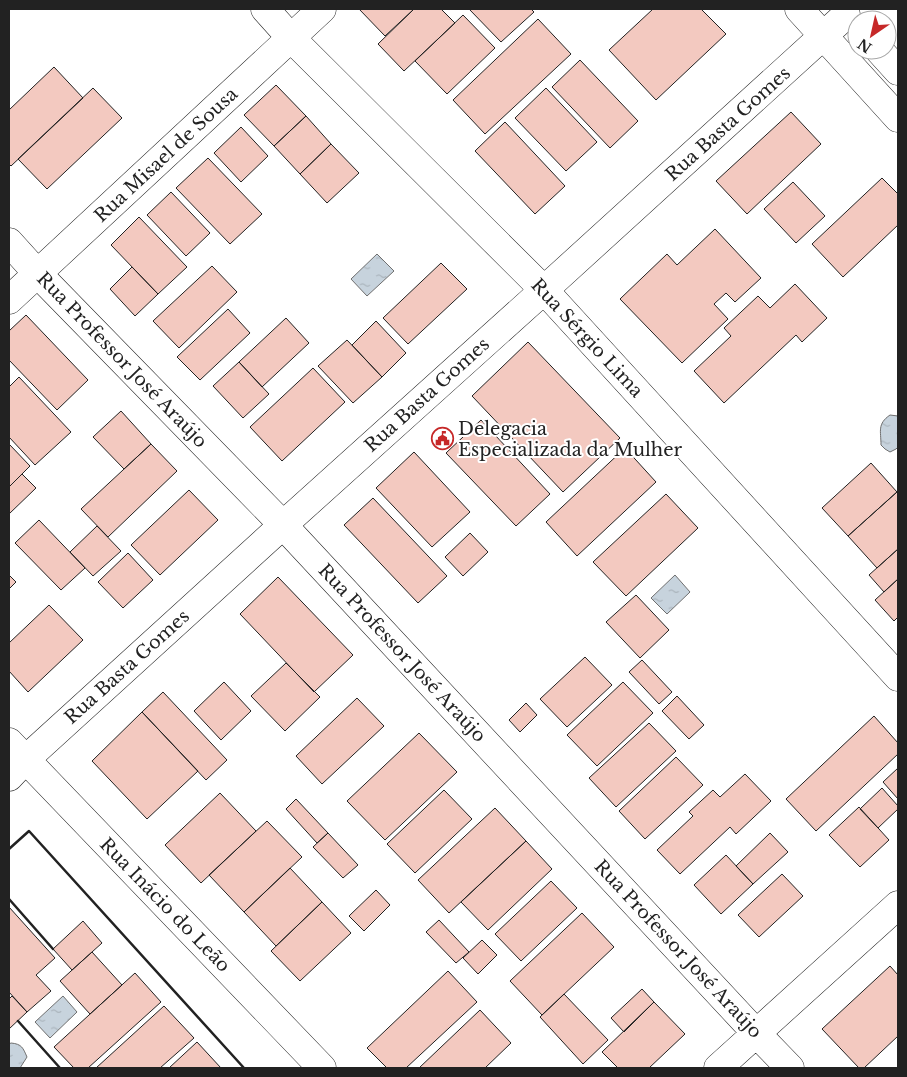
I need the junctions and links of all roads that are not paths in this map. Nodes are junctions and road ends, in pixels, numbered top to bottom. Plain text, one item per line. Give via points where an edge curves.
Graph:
1 (265, 9) edge
2 (322, 9) edge
3 (799, 9) edge
4 (847, 17) edge
5 (824, 36) junction
6 (291, 38) junction
7 (888, 60) edge
8 (898, 71) edge
9 (898, 118) edge
10 (9, 242) edge
11 (38, 274) junction
12 (544, 290) junction
13 (9, 300) edge
14 (283, 525) junction
15 (898, 676) edge
16 (14, 760) edge
17 (898, 905) edge
18 (756, 1033) junction
19 (322, 1068) edge
20 (718, 1068) edge
21 (790, 1068) edge

1 - 6 street, Rua Sérgio Lima
2 - 6 street, Rua Misael de Sousa
3 - 5 street
4 - 5 street, Rua Basta Gomes
5 - 9 street
5 - 12 street, Rua Basta Gomes
6 - 11 street, Rua Misael de Sousa
6 - 12 street, Rua Sérgio Lima
7 - 8 street
10 - 11 street, Rua Professor José Araújo
11 - 13 street, Rua Misael de Sousa
11 - 14 street, Rua Professor José Araújo
12 - 14 street, Rua Basta Gomes
12 - 15 street, Rua Sérgio Lima
14 - 16 street, Rua Basta Gomes
14 - 18 street, Rua Professor José Araújo
16 - 19 street, Rua Inácio do Leão
17 - 18 street
18 - 20 street
18 - 21 street, Rua Professor José Araújo

